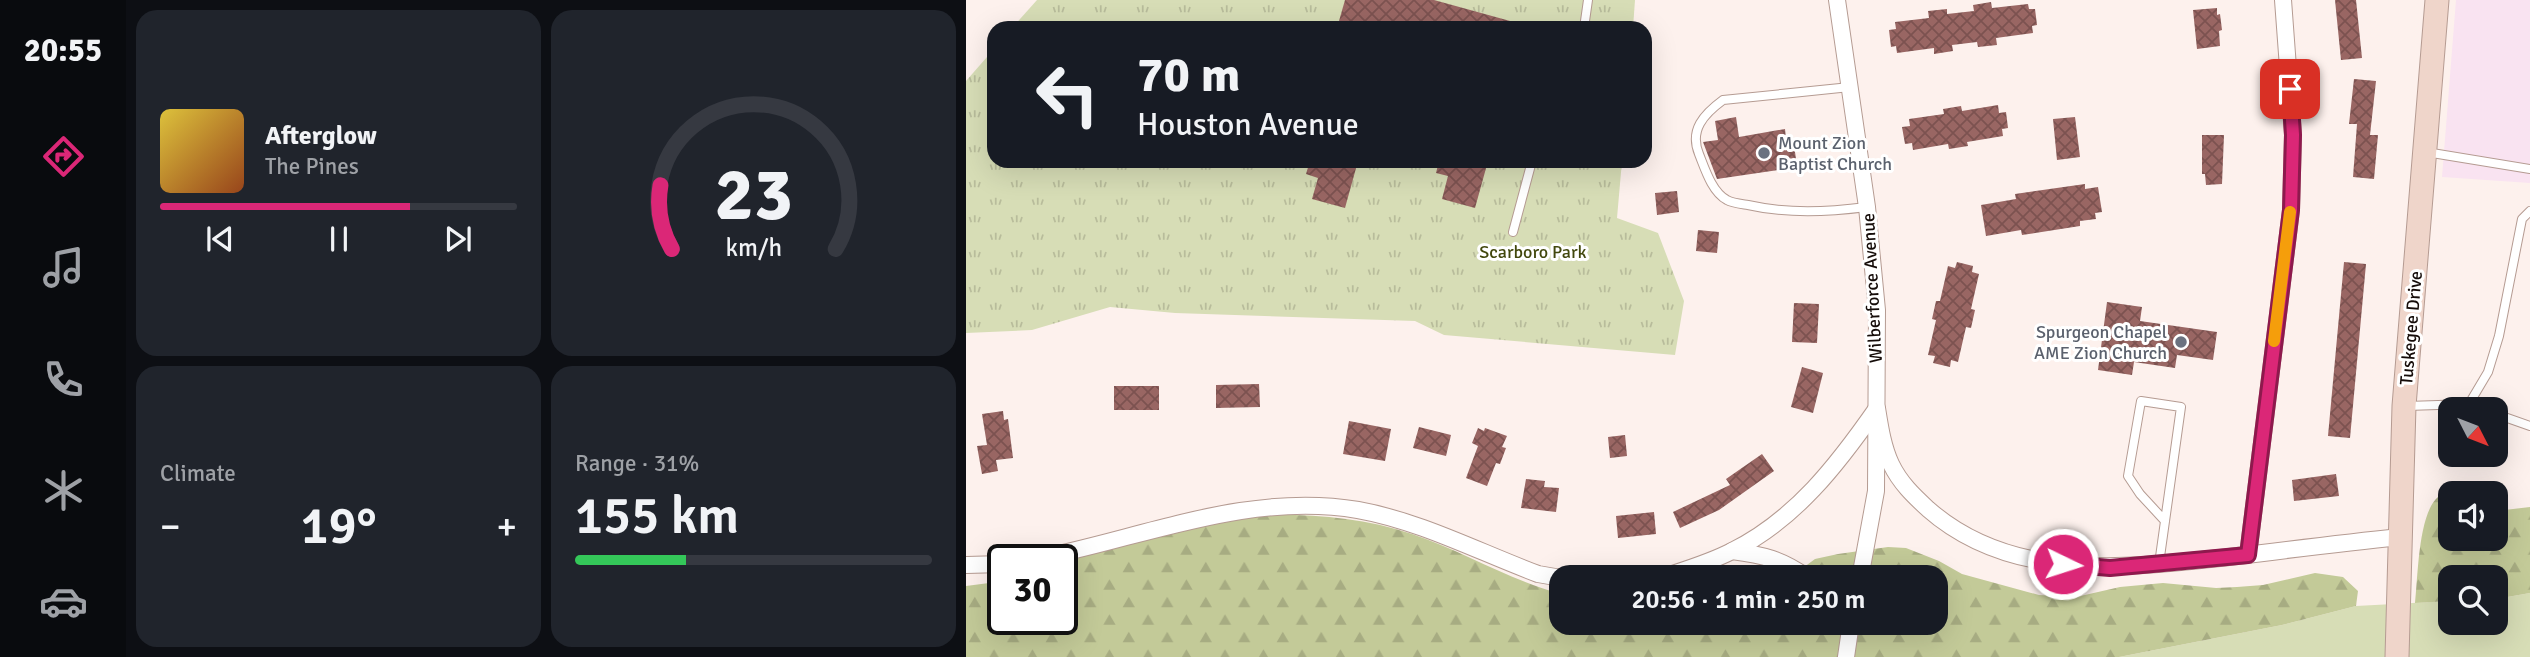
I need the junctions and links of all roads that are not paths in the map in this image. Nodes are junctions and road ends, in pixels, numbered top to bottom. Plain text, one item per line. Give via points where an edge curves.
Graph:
1 (1588, 0) edge
2 (1837, 0) edge
3 (2283, 0) edge
4 (2437, 0) edge
5 (1585, 21) edge
6 (1850, 87) junction
7 (2425, 152) junction
8 (1530, 168) edge
9 (2530, 169) edge
10 (1867, 207) junction
11 (2530, 211) edge
12 (1513, 232) dead end
13 (2473, 397) edge
14 (2438, 405) edge
15 (2404, 406) junction
16 (1877, 408) junction
17 (2508, 418) edge
18 (2530, 426) edge
19 (2165, 521) junction
20 (2399, 537) junction
21 (1078, 550) edge
22 (1732, 551) junction
23 (2248, 555) junction
24 (987, 564) edge
25 (2159, 564) junction
26 (966, 565) edge
27 (1695, 565) edge
28 (1790, 565) edge
29 (1862, 565) edge
30 (1549, 576) edge
31 (1849, 635) edge
32 (1846, 657) edge
33 (2397, 657) edge

1 - 5 lane
2 - 6 street, Wilberforce Avenue
3 - 23 street via 2293,135 2291,210
4 - 7 street, Tuskegee Drive
6 - 10 street, Wilberforce Avenue
6 - 10 lane via 1723,100 1698,124 1696,147 1709,180 1726,200 1770,210
7 - 9 lane
7 - 15 street, Tuskegee Drive
8 - 12 lane
10 - 16 street, Wilberforce Avenue via 1877,310
11 - 13 lane via 2522,219 2488,372
14 - 15 lane
15 - 20 street, Tuskegee Drive
16 - 22 street via 1844,455 1800,504 1769,530
16 - 25 street via 1882,439 1902,482 1941,520 1969,537 2040,562 2110,568
16 - 29 street, Wilberforce Avenue via 1876,491
17 - 18 lane
19 - 19 lane via 2181,407 2141,401 2128,475
19 - 25 lane
20 - 23 street
20 - 33 street, Tuskegee Drive
21 - 30 street via 1226,512 1277,506 1338,507 1398,520
22 - 27 street
22 - 28 street via 1764,555
23 - 25 street
24 - 26 street
31 - 32 street

